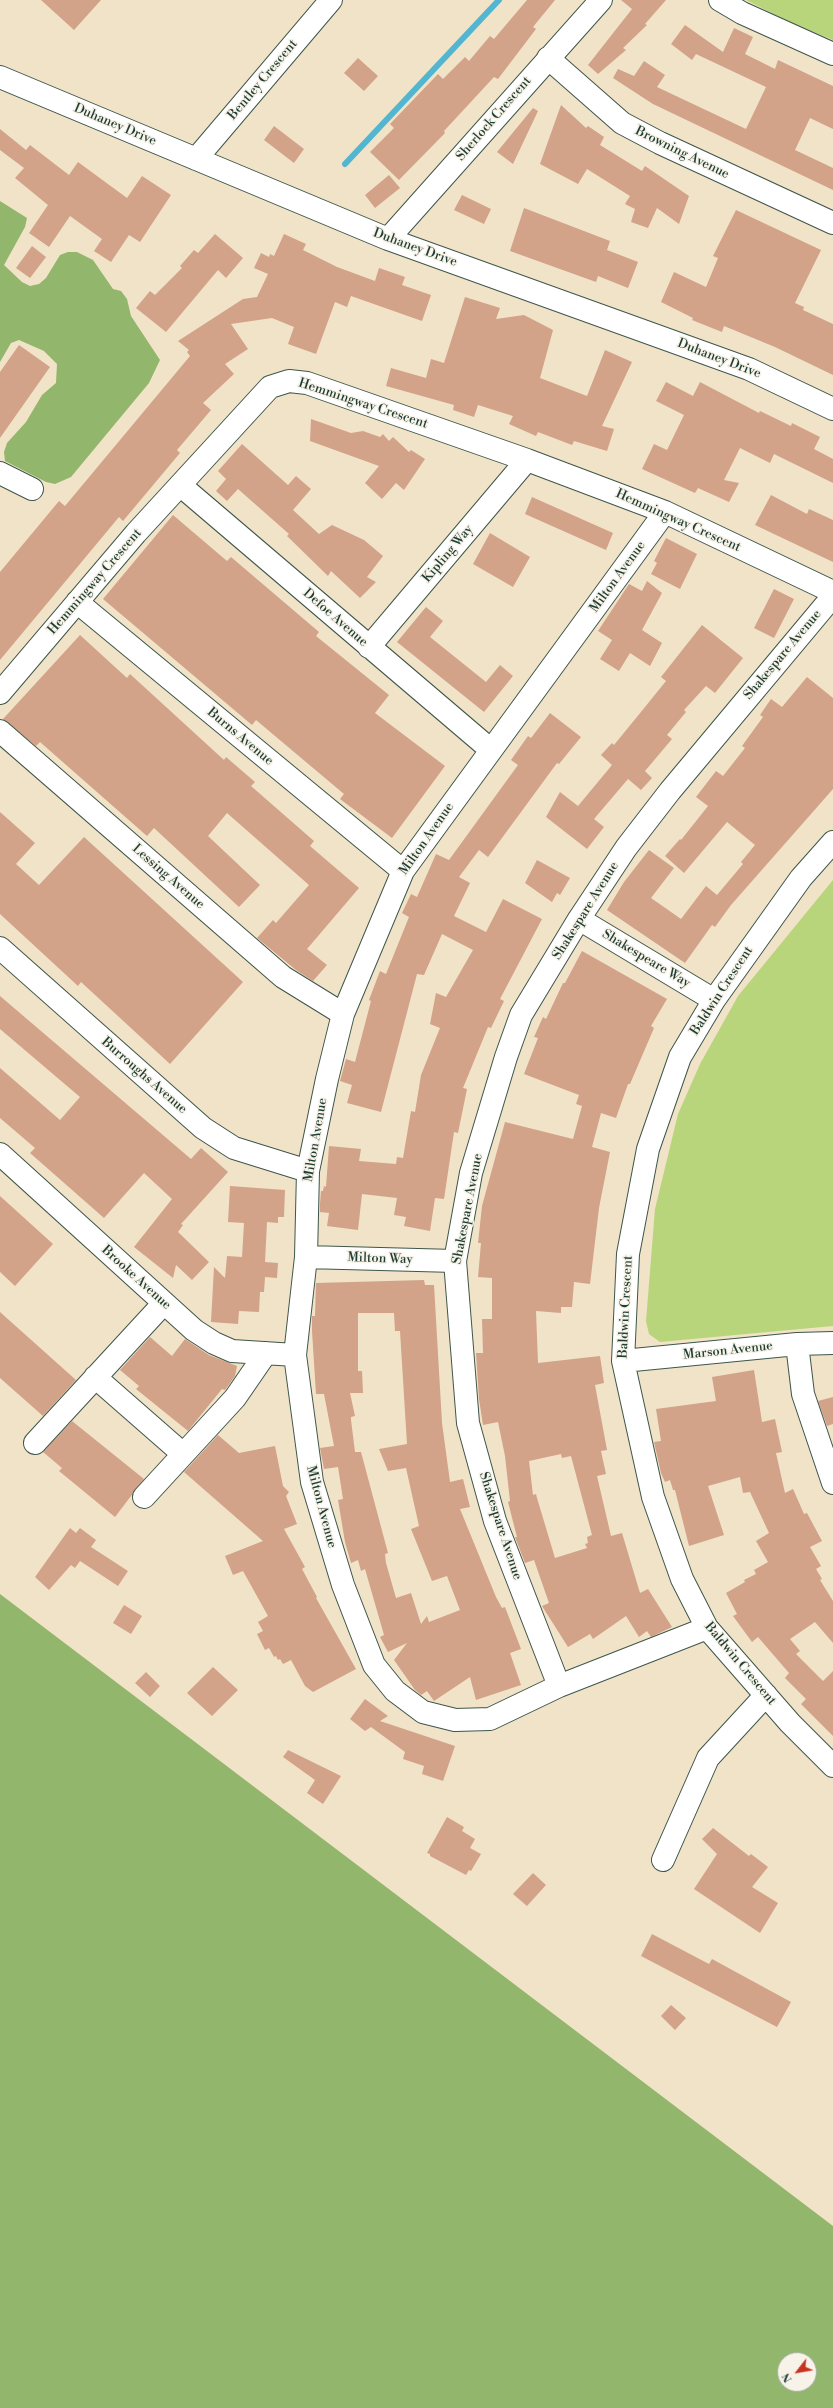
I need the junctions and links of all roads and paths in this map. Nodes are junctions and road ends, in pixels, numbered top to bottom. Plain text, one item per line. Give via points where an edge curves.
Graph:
1 (331, 0) edge
2 (601, 0) edge
3 (720, 0) edge
4 (833, 54) edge
5 (548, 58) junction
6 (0, 77) edge
7 (196, 159) junction
8 (833, 223) edge
9 (388, 239) junction
10 (833, 409) edge
11 (527, 460) junction
12 (0, 473) edge
13 (180, 485) junction
14 (32, 489) dead end
15 (665, 512) junction
16 (833, 592) edge
17 (833, 596) edge
18 (77, 602) junction
19 (369, 647) junction
20 (0, 693) edge
21 (0, 731) edge
22 (491, 750) junction
23 (833, 842) edge
24 (403, 871) junction
25 (579, 919) junction
26 (0, 948) edge
27 (714, 1000) junction
28 (344, 1014) junction
29 (0, 1154) edge
30 (308, 1171) junction
31 (306, 1257) junction
32 (455, 1261) junction
33 (164, 1303) junction
34 (833, 1343) edge
35 (797, 1344) junction
36 (266, 1353) junction
37 (295, 1355) junction
38 (623, 1361) junction
39 (96, 1377) junction
40 (35, 1443) dead end
41 (183, 1454) junction
42 (833, 1483) edge
43 (144, 1497) dead end
44 (707, 1628) junction
45 (560, 1686) junction
46 (766, 1695) junction
47 (833, 1766) edge
48 (663, 1860) dead end

1 - 7 street, Bentley Crescent
2 - 5 street, Sherlock Crescent
3 - 4 street via 742,13
5 - 8 street, Browning Avenue via 622,123
5 - 9 street, Sherlock Crescent
6 - 7 street, Duhaney Drive
7 - 9 street, Duhaney Drive
9 - 10 street, Duhaney Drive via 749,369
11 - 13 street, Hemmingway Crescent via 307,383 289,381 270,387
11 - 15 street, Hemmingway Crescent
11 - 19 street, Kipling Way
12 - 14 street
13 - 18 street, Hemmingway Crescent
13 - 19 street, Defoe Avenue
15 - 16 street, Hemmingway Crescent
15 - 22 street, Milton Avenue
17 - 25 street, Shakespare Avenue via 670,791 626,848
18 - 20 street, Hemmingway Crescent
18 - 24 street, Burns Avenue
19 - 22 street, Defoe Avenue
21 - 28 street, Lessing Avenue via 283,977
22 - 24 street, Milton Avenue
23 - 27 street, Baldwin Crescent via 801,878
24 - 28 street, Milton Avenue
25 - 27 street, Shakespeare Way
25 - 32 street, Shakespare Avenue via 521,1015 471,1173
26 - 30 street, Burroughs Avenue via 203,1128 234,1148
27 - 38 street, Baldwin Crescent via 680,1057 648,1149 628,1254
28 - 30 street, Milton Avenue via 327,1079
29 - 33 street, Brooke Avenue
30 - 31 street, Milton Avenue
31 - 32 street, Milton Way
31 - 37 street, Milton Avenue
32 - 45 street, Shakespare Avenue via 468,1423 495,1521
33 - 36 street, Brooke Avenue via 214,1344 232,1351
33 - 39 street
34 - 35 street, Marson Avenue
35 - 38 street, Marson Avenue
35 - 42 street via 802,1394
36 - 37 street, Brooke Avenue
36 - 41 street via 234,1398
37 - 45 street, Milton Avenue via 312,1482 343,1585 374,1665 395,1691 424,1712 455,1720 490,1719
38 - 44 street, Baldwin Crescent via 653,1497 682,1579
39 - 40 street
39 - 41 street
41 - 43 street
44 - 45 street
44 - 46 street, Baldwin Crescent
46 - 47 street, Baldwin Crescent
46 - 48 street via 708,1758

